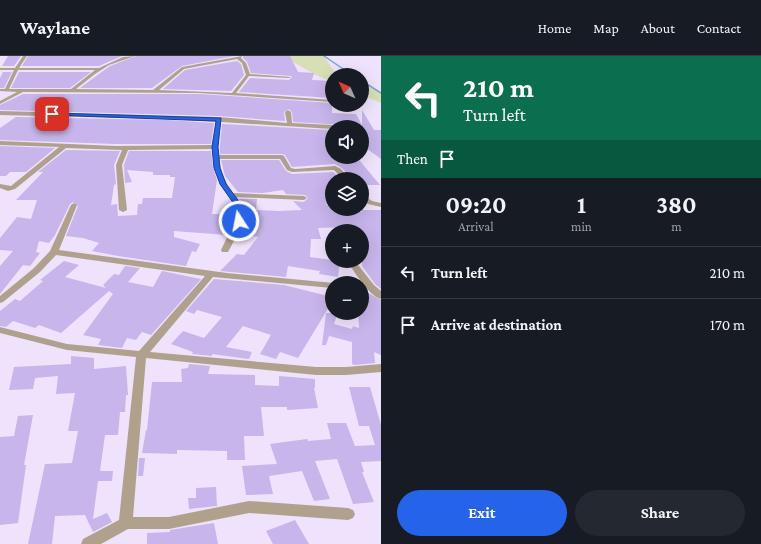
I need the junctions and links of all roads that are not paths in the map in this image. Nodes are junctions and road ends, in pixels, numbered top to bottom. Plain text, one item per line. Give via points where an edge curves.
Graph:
1 (25, 56) edge
2 (134, 56) edge
3 (239, 57) edge
4 (0, 69) edge
5 (16, 69) junction
6 (98, 69) junction
7 (248, 74) junction
8 (289, 77) dead end
9 (7, 89) junction
10 (24, 89) junction
11 (0, 90) edge
12 (73, 90) junction
13 (155, 91) junction
14 (233, 94) junction
15 (325, 101) edge
16 (0, 103) edge
17 (288, 112) dead end
18 (0, 113) edge
19 (219, 119) junction
20 (290, 125) junction
21 (325, 127) edge
22 (0, 143) edge
23 (64, 146) junction
24 (215, 147) junction
25 (126, 148) junction
26 (215, 157) junction
27 (341, 172) edge
28 (0, 186) edge
29 (230, 195) junction
30 (304, 198) dead end
31 (370, 203) edge
32 (74, 205) dead end
33 (381, 205) edge
34 (123, 210) dead end
35 (225, 250) dead end
36 (54, 252) junction
37 (210, 275) junction
38 (325, 285) edge
39 (369, 289) edge
40 (381, 296) edge
41 (0, 300) edge
42 (0, 330) edge
43 (141, 355) junction
44 (381, 368) edge
45 (348, 514) dead end
46 (126, 523) junction
47 (88, 544) edge

1 - 5 street
2 - 6 street via 118,59
3 - 7 street
3 - 13 street via 183,68
4 - 5 street
5 - 6 street
5 - 9 street via 14,79
6 - 12 street
7 - 8 street
7 - 14 street
9 - 10 street
9 - 11 street
10 - 12 street
10 - 16 street
12 - 13 street
13 - 14 street
14 - 15 street
17 - 20 street
18 - 19 street
19 - 20 street
19 - 24 street
20 - 21 street
22 - 23 street
23 - 25 street
23 - 28 street via 13,188
24 - 25 street
24 - 26 street
25 - 34 street via 119,165
26 - 27 street via 280,157 289,169 294,171 335,168
26 - 29 street via 217,168
29 - 30 street
29 - 35 street via 237,204 239,221
31 - 33 street
32 - 36 street
36 - 37 street
36 - 41 street via 24,282
37 - 38 street
37 - 43 street
39 - 40 street
42 - 43 street via 67,347
43 - 44 street via 316,370
43 - 46 street
45 - 46 street via 249,507 170,523
46 - 47 street

